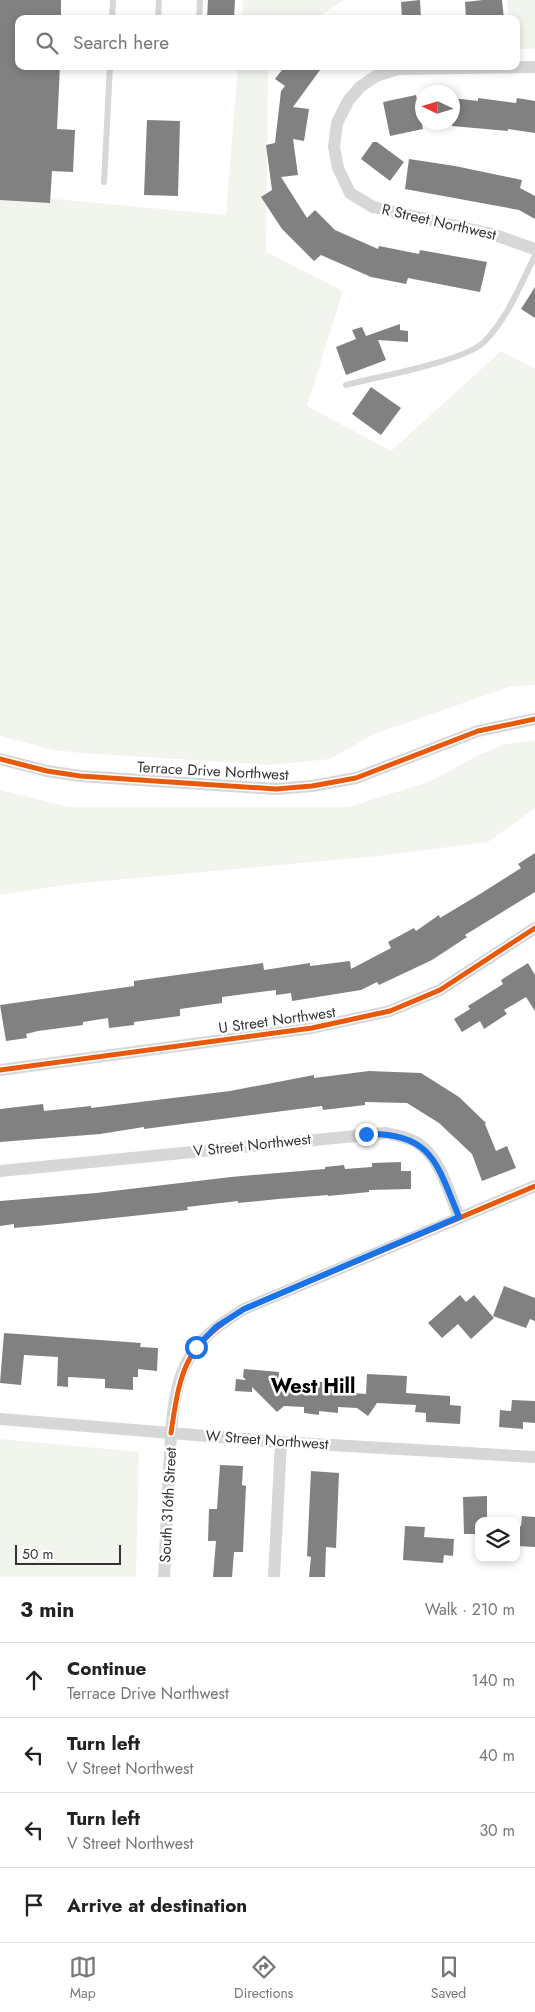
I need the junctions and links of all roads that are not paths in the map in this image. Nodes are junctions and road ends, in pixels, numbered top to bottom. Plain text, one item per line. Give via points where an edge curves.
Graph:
1 (113, 0) edge
2 (159, 0) edge
3 (200, 0) edge
4 (112, 15) edge
5 (158, 15) edge
6 (199, 15) edge
7 (520, 67) edge
8 (535, 67) edge
9 (110, 70) edge
10 (395, 70) edge
11 (104, 182) dead end
12 (535, 249) edge
13 (535, 256) edge
14 (346, 385) dead end
15 (535, 719) edge
16 (0, 759) edge
17 (535, 928) edge
18 (0, 1070) edge
19 (0, 1171) edge
20 (535, 1186) edge
21 (459, 1217) junction
22 (0, 1419) edge
23 (171, 1433) junction
24 (281, 1442) junction
25 (535, 1457) edge
26 (164, 1577) edge
27 (274, 1577) edge

1 - 4 lane
2 - 5 lane
3 - 6 lane
7 - 8 street, R Street Northwest
9 - 11 lane
10 - 12 street, R Street Northwest via 376,76 360,87 348,101 337,123 334,147 338,168 350,192 373,207 492,234
13 - 14 lane via 502,320 484,342 472,350 429,364
15 - 16 street, Terrace Drive Northwest via 478,731 356,778 276,789 80,776
17 - 18 street, U Street Northwest via 440,990 390,1011 312,1028
19 - 21 street, V Street Northwest via 386,1133 418,1143 429,1154 439,1168
20 - 21 street
21 - 23 street via 244,1309 216,1327 196,1347 184,1366
22 - 23 street, W Street Northwest
23 - 24 street, W Street Northwest
23 - 26 street, South 316th Street
24 - 25 street, W Street Northwest
24 - 27 street

